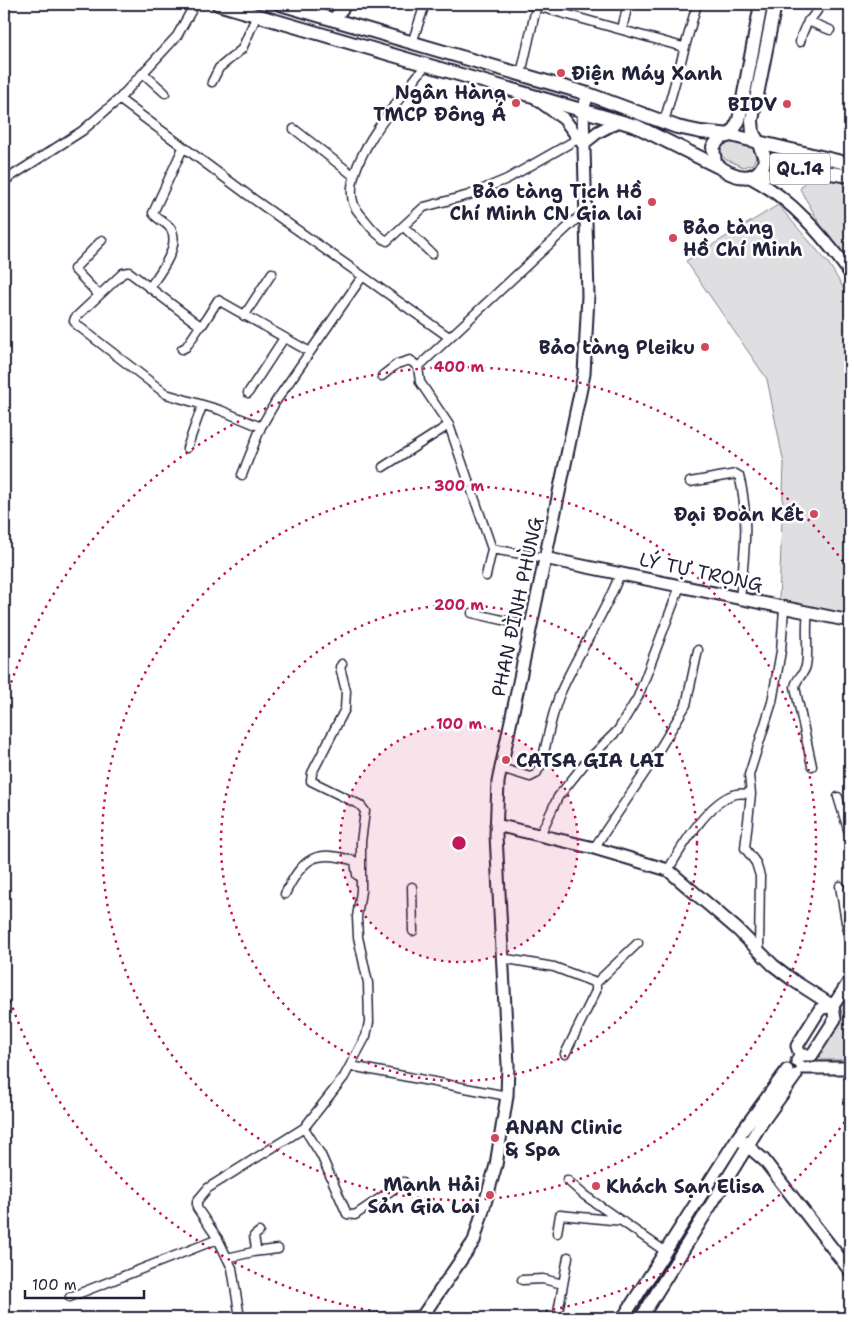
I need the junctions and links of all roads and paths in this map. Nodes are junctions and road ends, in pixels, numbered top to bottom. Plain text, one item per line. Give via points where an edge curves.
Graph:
1 (195, 4) edge
2 (218, 4) edge
3 (282, 4) edge
4 (346, 4) edge
5 (425, 4) edge
6 (628, 4) edge
7 (697, 4) edge
8 (761, 4) edge
9 (775, 4) edge
10 (821, 4) edge
11 (534, 5) edge
12 (257, 15) junction
13 (333, 20) junction
14 (808, 20) junction
15 (622, 29) junction
16 (830, 30) dead end
17 (328, 36) junction
18 (800, 42) dead end
19 (412, 43) junction
20 (683, 48) junction
21 (425, 66) junction
22 (143, 74) junction
23 (521, 74) junction
24 (212, 82) dead end
25 (165, 93) dead end
26 (588, 94) junction
27 (532, 96) junction
28 (119, 99) junction
29 (562, 104) junction
30 (582, 110) junction
31 (619, 121) junction
32 (664, 122) junction
33 (294, 129) dead end
34 (730, 135) junction
35 (582, 139) junction
36 (758, 142) junction
37 (183, 148) junction
38 (850, 164) edge
39 (719, 167) junction
40 (354, 176) junction
41 (850, 176) edge
42 (750, 177) junction
43 (4, 181) edge
44 (585, 211) junction
45 (404, 227) junction
46 (102, 240) dead end
47 (432, 254) dead end
48 (272, 273) dead end
49 (850, 273) edge
50 (362, 277) junction
51 (150, 287) junction
52 (99, 295) junction
53 (244, 316) junction
54 (201, 325) junction
55 (449, 337) junction
56 (284, 338) junction
57 (182, 349) dead end
58 (310, 352) junction
59 (418, 367) junction
60 (382, 376) dead end
61 (248, 393) dead end
62 (202, 406) junction
63 (449, 425) junction
64 (261, 427) junction
65 (187, 448) dead end
66 (383, 467) dead end
67 (242, 475) dead end
68 (690, 482) dead end
69 (492, 549) junction
70 (544, 558) junction
71 (620, 574) junction
72 (486, 576) dead end
73 (680, 586) junction
74 (740, 599) junction
75 (784, 608) junction
76 (808, 613) junction
77 (472, 614) dead end
78 (850, 621) edge
79 (530, 626) junction
80 (698, 650) dead end
81 (342, 664) dead end
82 (812, 766) dead end
83 (502, 768) junction
84 (752, 794) junction
85 (838, 797) dead end
86 (496, 825) junction
87 (540, 835) junction
88 (850, 836) edge
89 (594, 848) junction
90 (668, 870) junction
91 (840, 886) dead end
92 (412, 887) dead end
93 (285, 894) dead end
94 (358, 908) junction
95 (413, 931) dead end
96 (638, 943) dead end
97 (850, 946) edge
98 (759, 952) junction
99 (501, 958) junction
100 (850, 980) edge
101 (596, 983) junction
102 (833, 1006) junction
103 (565, 1054) dead end
104 (351, 1066) junction
105 (797, 1066) junction
106 (850, 1068) edge
107 (507, 1096) junction
108 (757, 1121) junction
109 (304, 1128) junction
110 (738, 1137) junction
111 (748, 1146) junction
112 (567, 1180) dead end
113 (404, 1182) dead end
114 (623, 1221) junction
115 (259, 1232) dead end
116 (558, 1233) dead end
117 (218, 1239) junction
118 (278, 1250) dead end
119 (253, 1252) junction
120 (666, 1252) junction
121 (568, 1257) dead end
122 (227, 1258) junction
123 (850, 1271) edge
124 (522, 1280) dead end
125 (564, 1284) junction
126 (70, 1297) dead end
127 (422, 1317) edge
128 (644, 1317) edge
129 (240, 1318) edge
130 (372, 1318) edge
131 (557, 1318) edge
132 (623, 1318) edge

1 - 22 street via 177,36
2 - 12 main road
3 - 13 main road
4 - 13 street
5 - 19 street
6 - 15 street
7 - 20 street
8 - 34 main road via 738,124
9 - 36 main road via 752,120
10 - 14 street
11 - 15 street
11 - 23 street
12 - 17 main road
12 - 24 street via 242,49 219,68
13 - 17 main road
13 - 19 main road
14 - 16 street
14 - 18 street
15 - 20 street
17 - 21 main road
19 - 23 main road
20 - 32 street
21 - 27 main road
21 - 40 street via 387,113 363,153
22 - 25 street
22 - 28 street
23 - 26 main road
26 - 30 street, PHAN ĐÌNH PHÙNG
26 - 32 main road
27 - 29 main road
27 - 35 street via 559,115
28 - 37 street
28 - 43 street via 82,132
29 - 30 main road
29 - 35 street
30 - 31 main road
30 - 35 street, PHAN ĐÌNH PHÙNG
31 - 35 street
31 - 39 main road via 671,142
32 - 34 main road via 701,132
33 - 40 street
34 - 36 main road
34 - 39 main road via 720,138 713,147 713,158
35 - 44 street, PHAN ĐÌNH PHÙNG
35 - 45 street via 469,195 424,207
36 - 38 main road, QL.14
36 - 42 main road via 764,152 764,164 756,175
37 - 50 street
37 - 51 street via 153,213 171,229 173,242 165,266
39 - 42 main road via 737,176
40 - 45 street via 353,204 371,228 387,241
41 - 42 main road, QL.14 via 805,169
42 - 49 street via 772,188 790,204
44 - 55 street
44 - 70 street, PHAN ĐÌNH PHÙNG via 588,296 584,374
45 - 47 street
46 - 52 street via 74,269
48 - 53 street
50 - 55 street
50 - 58 street
51 - 52 street via 126,271
51 - 54 street
52 - 62 street via 75,318 76,324 166,394
53 - 54 street via 218,300
53 - 56 street
54 - 57 street
55 - 59 street
56 - 58 street
56 - 61 street
58 - 64 street
59 - 60 street via 410,360 404,361
59 - 63 street via 420,382
62 - 64 street
62 - 65 street
63 - 66 street
63 - 69 street
64 - 67 street
68 - 74 street via 739,476 746,543
69 - 70 street
69 - 72 street
70 - 71 street, LÝ TỰ TRỌNG
70 - 79 street, PHAN ĐÌNH PHÙNG
71 - 73 street, LÝ TỰ TRỌNG
71 - 83 street via 610,602 559,696 536,774 530,777
73 - 74 street, LÝ TỰ TRỌNG
73 - 87 street via 638,697 618,730 558,797
74 - 75 street, LÝ TỰ TRỌNG
75 - 76 street, LÝ TỰ TRỌNG
75 - 84 street via 772,702 749,774
76 - 78 street, LÝ TỰ TRỌNG
76 - 82 street via 806,664 795,687
77 - 79 street
79 - 83 street, PHAN ĐÌNH PHÙNG
80 - 89 street via 686,705
81 - 94 street via 345,709 311,780 360,805 365,811 361,842 362,891
83 - 86 street, PHAN ĐÌNH PHÙNG
84 - 90 street via 733,795 718,804 688,838
84 - 98 street via 745,848 756,863 760,876
85 - 88 street
86 - 87 street
86 - 99 street, PHAN ĐÌNH PHÙNG
87 - 89 street
89 - 90 street
90 - 98 street
91 - 97 street
92 - 95 street
93 - 94 street via 295,876 310,860 334,855 356,862
94 - 104 street via 358,937 368,983 368,1022 366,1036
96 - 101 street
98 - 102 street via 794,981
99 - 101 street via 554,967
99 - 107 street, PHAN ĐÌNH PHÙNG
100 - 102 street
101 - 103 street via 596,992
102 - 105 street via 836,1019 812,1055
102 - 105 street via 820,1009 797,1046
104 - 107 street
104 - 109 street via 328,1101
105 - 106 street
105 - 108 street
107 - 127 street, PHAN ĐÌNH PHÙNG via 496,1165 474,1242
108 - 110 street
108 - 111 street
109 - 113 street via 321,1155 347,1214 355,1215
109 - 117 street via 208,1188 198,1198 197,1208
110 - 111 street
110 - 120 street
111 - 123 street via 764,1160
111 - 128 street
112 - 114 street
114 - 116 street via 560,1215
114 - 120 street
115 - 119 street via 254,1236 256,1248
117 - 122 street
117 - 126 street
118 - 119 street
119 - 122 street
120 - 132 street
121 - 125 street
122 - 129 street via 234,1275
124 - 125 street via 543,1279
125 - 131 street
127 - 130 street

